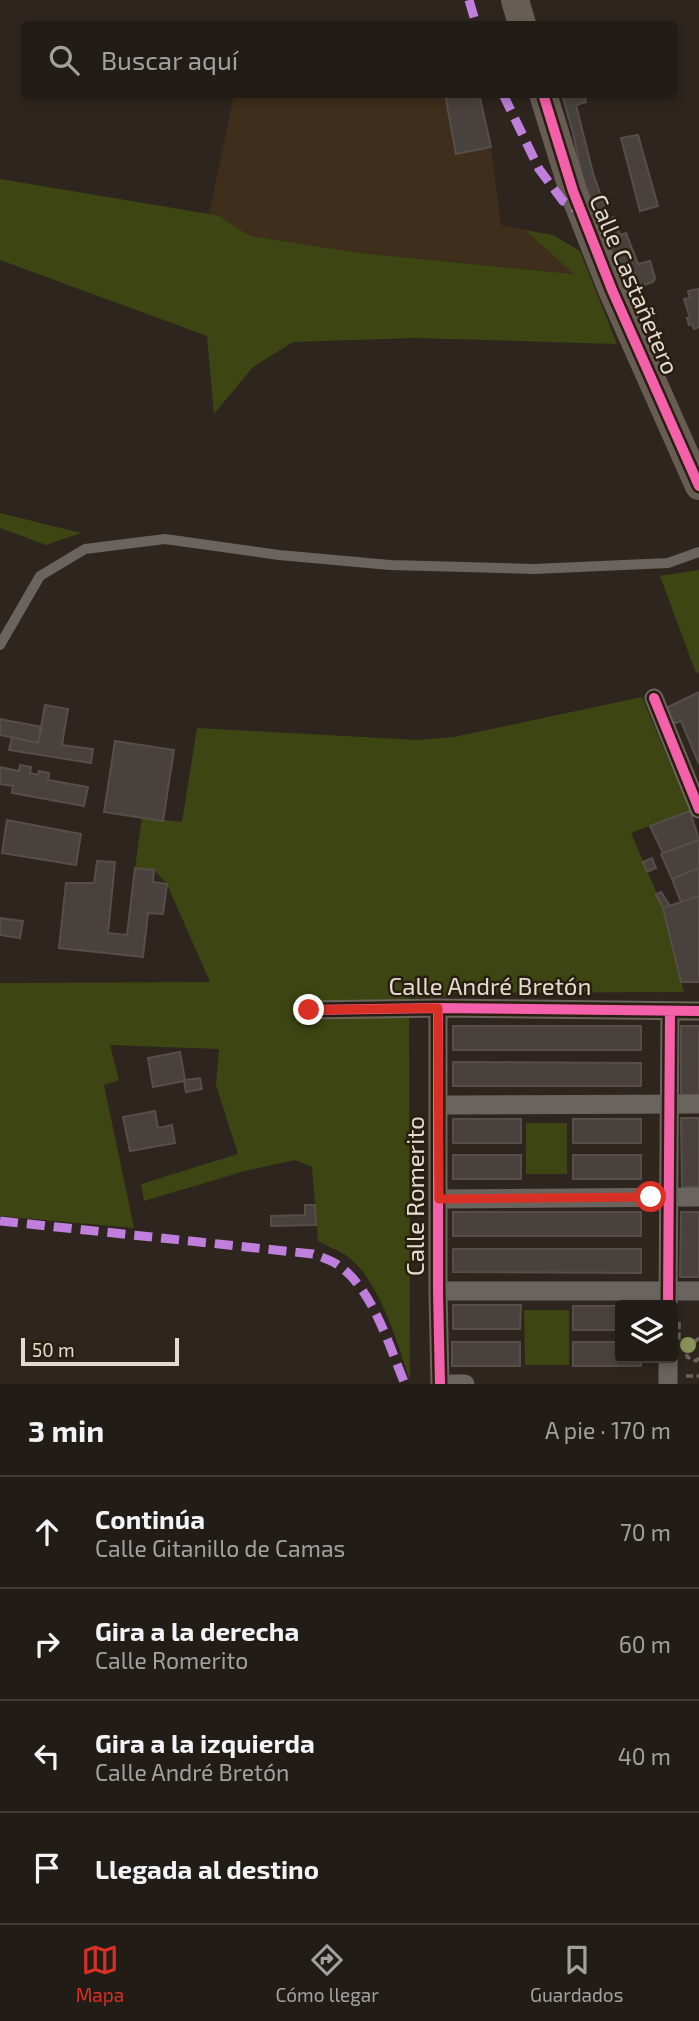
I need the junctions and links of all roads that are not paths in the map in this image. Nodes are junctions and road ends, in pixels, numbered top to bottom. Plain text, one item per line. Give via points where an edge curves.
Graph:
1 (515, 0) edge
2 (521, 21) edge
3 (545, 98) edge
4 (699, 486) edge
5 (699, 552) edge
6 (0, 645) edge
7 (654, 698) dead end
8 (699, 809) edge
9 (699, 1002) edge
10 (438, 1008) junction
11 (309, 1010) dead end
12 (670, 1011) junction
13 (699, 1011) edge
14 (669, 1104) junction
15 (699, 1104) edge
16 (439, 1105) junction
17 (669, 1197) junction
18 (699, 1197) edge
19 (439, 1199) junction
20 (699, 1291) edge
21 (438, 1292) junction
22 (672, 1300) edge
23 (615, 1302) edge
24 (678, 1302) edge
25 (440, 1384) edge
26 (465, 1384) edge

1 - 2 street
3 - 4 street, Calle Castañetero via 573,191 612,290
5 - 6 lane via 668,563 534,569 390,565 165,539 85,549 40,576
7 - 8 street
9 - 12 street, Calle André Bretón
10 - 11 street, Calle André Bretón
10 - 12 street, Calle André Bretón
10 - 16 street, Calle Romerito
12 - 13 street, Calle André Bretón
12 - 14 street
14 - 15 street
14 - 16 street
14 - 17 street
16 - 19 street, Calle Romerito
17 - 18 street
17 - 19 street
17 - 22 street
19 - 21 street, Calle Romerito
20 - 24 street
21 - 23 street
21 - 25 street, Calle Romerito
25 - 26 street

